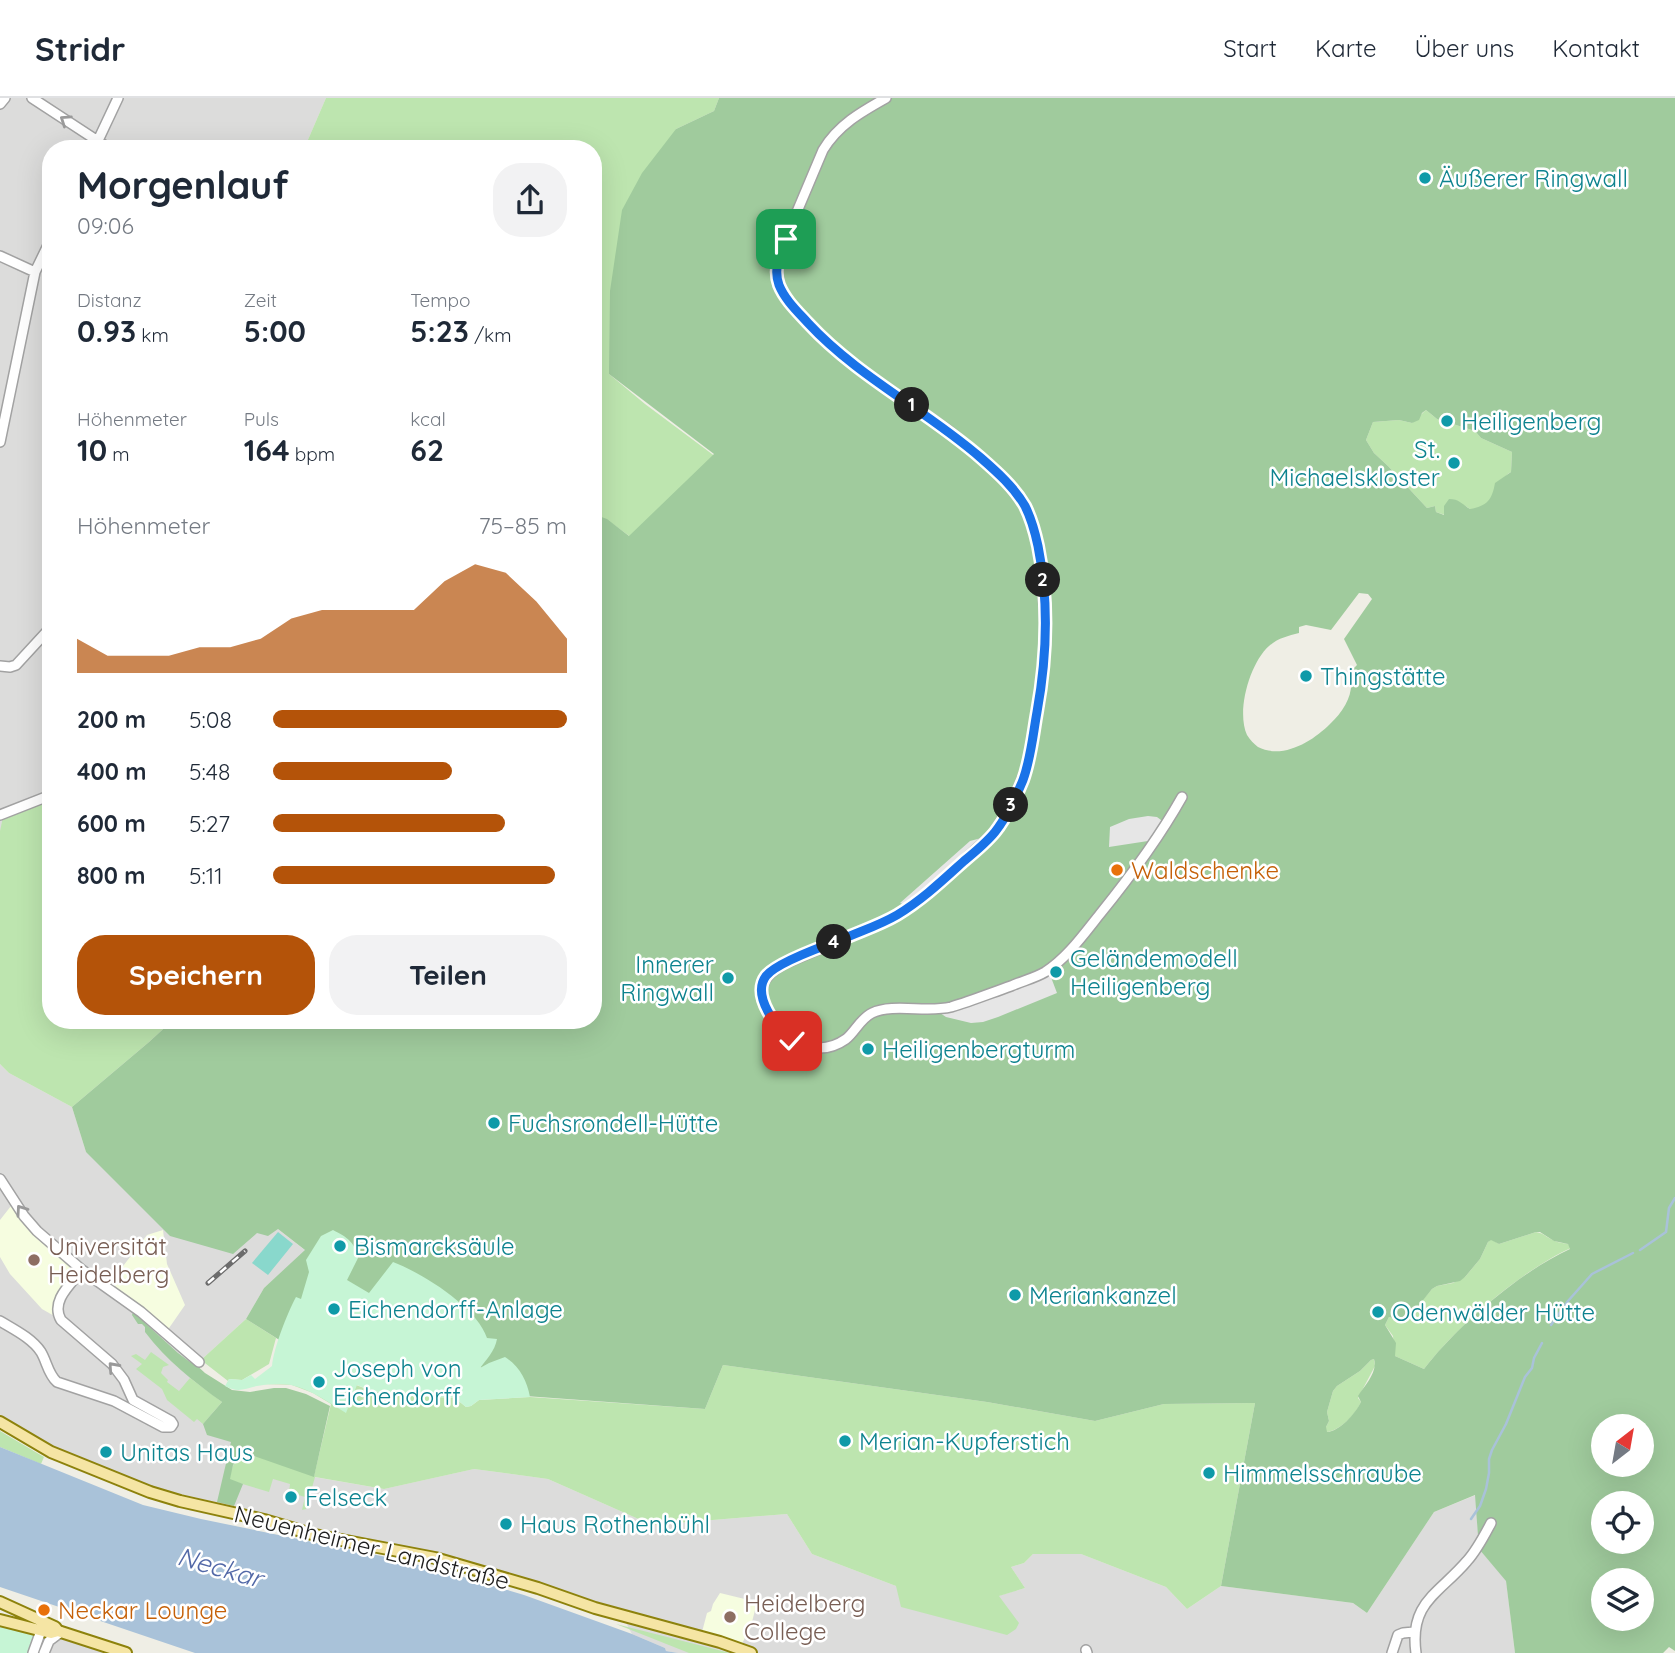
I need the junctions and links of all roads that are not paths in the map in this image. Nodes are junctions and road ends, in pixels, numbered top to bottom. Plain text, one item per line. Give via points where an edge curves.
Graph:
1 (5, 98) edge
2 (32, 98) edge
3 (118, 98) edge
4 (886, 98) edge
5 (0, 104) edge
6 (89, 140) edge
7 (98, 140) edge
8 (0, 256) edge
9 (42, 258) edge
10 (35, 272) junction
11 (4, 397) edge
12 (0, 442) edge
13 (42, 637) edge
14 (0, 666) edge
15 (1182, 797) dead end
16 (42, 799) edge
17 (0, 815) edge
18 (0, 1179) edge
19 (82, 1270) junction
20 (0, 1321) edge
21 (199, 1362) dead end
22 (0, 1422) edge
23 (1491, 1523) dead end
24 (0, 1605) edge
25 (1, 1620) edge
26 (42, 1626) junction
27 (60, 1632) junction
28 (1414, 1632) junction
29 (33, 1653) edge
30 (44, 1653) edge
31 (126, 1653) edge
32 (751, 1653) edge
33 (1392, 1653) edge
34 (1416, 1653) edge

1 - 5 street
6 -> 2 street
3 - 7 street
4 - 15 street via 845,124 823,150 780,252 778,283 789,302 834,349 949,431 1011,486 1024,504 1041,563 1046,635 1042,680 1028,765 994,833 903,911 770,972 762,990 765,1005 792,1041 822,1047 837,1044 873,1012 943,1009 1041,974 1083,936 1154,844
8 - 10 street
9 - 10 street
10 - 11 street
11 - 12 street
13 - 14 street via 16,665
16 - 17 street
19 -> 18 street via 37,1231
20 -> 19 street via 37,1347 57,1382 172,1427 171,1421 133,1400 112,1364 61,1320 60,1297
19 - 21 street
22 - 32 main road, Neuenheimer Landstraße via 51,1452 150,1492 307,1533 435,1558
23 - 28 street via 1470,1558 1430,1597
24 - 26 main road
25 - 26 main road
26 - 27 main road
26 - 29 street
27 - 30 street
27 - 31 main road
28 - 33 street via 1398,1635
28 - 34 street

